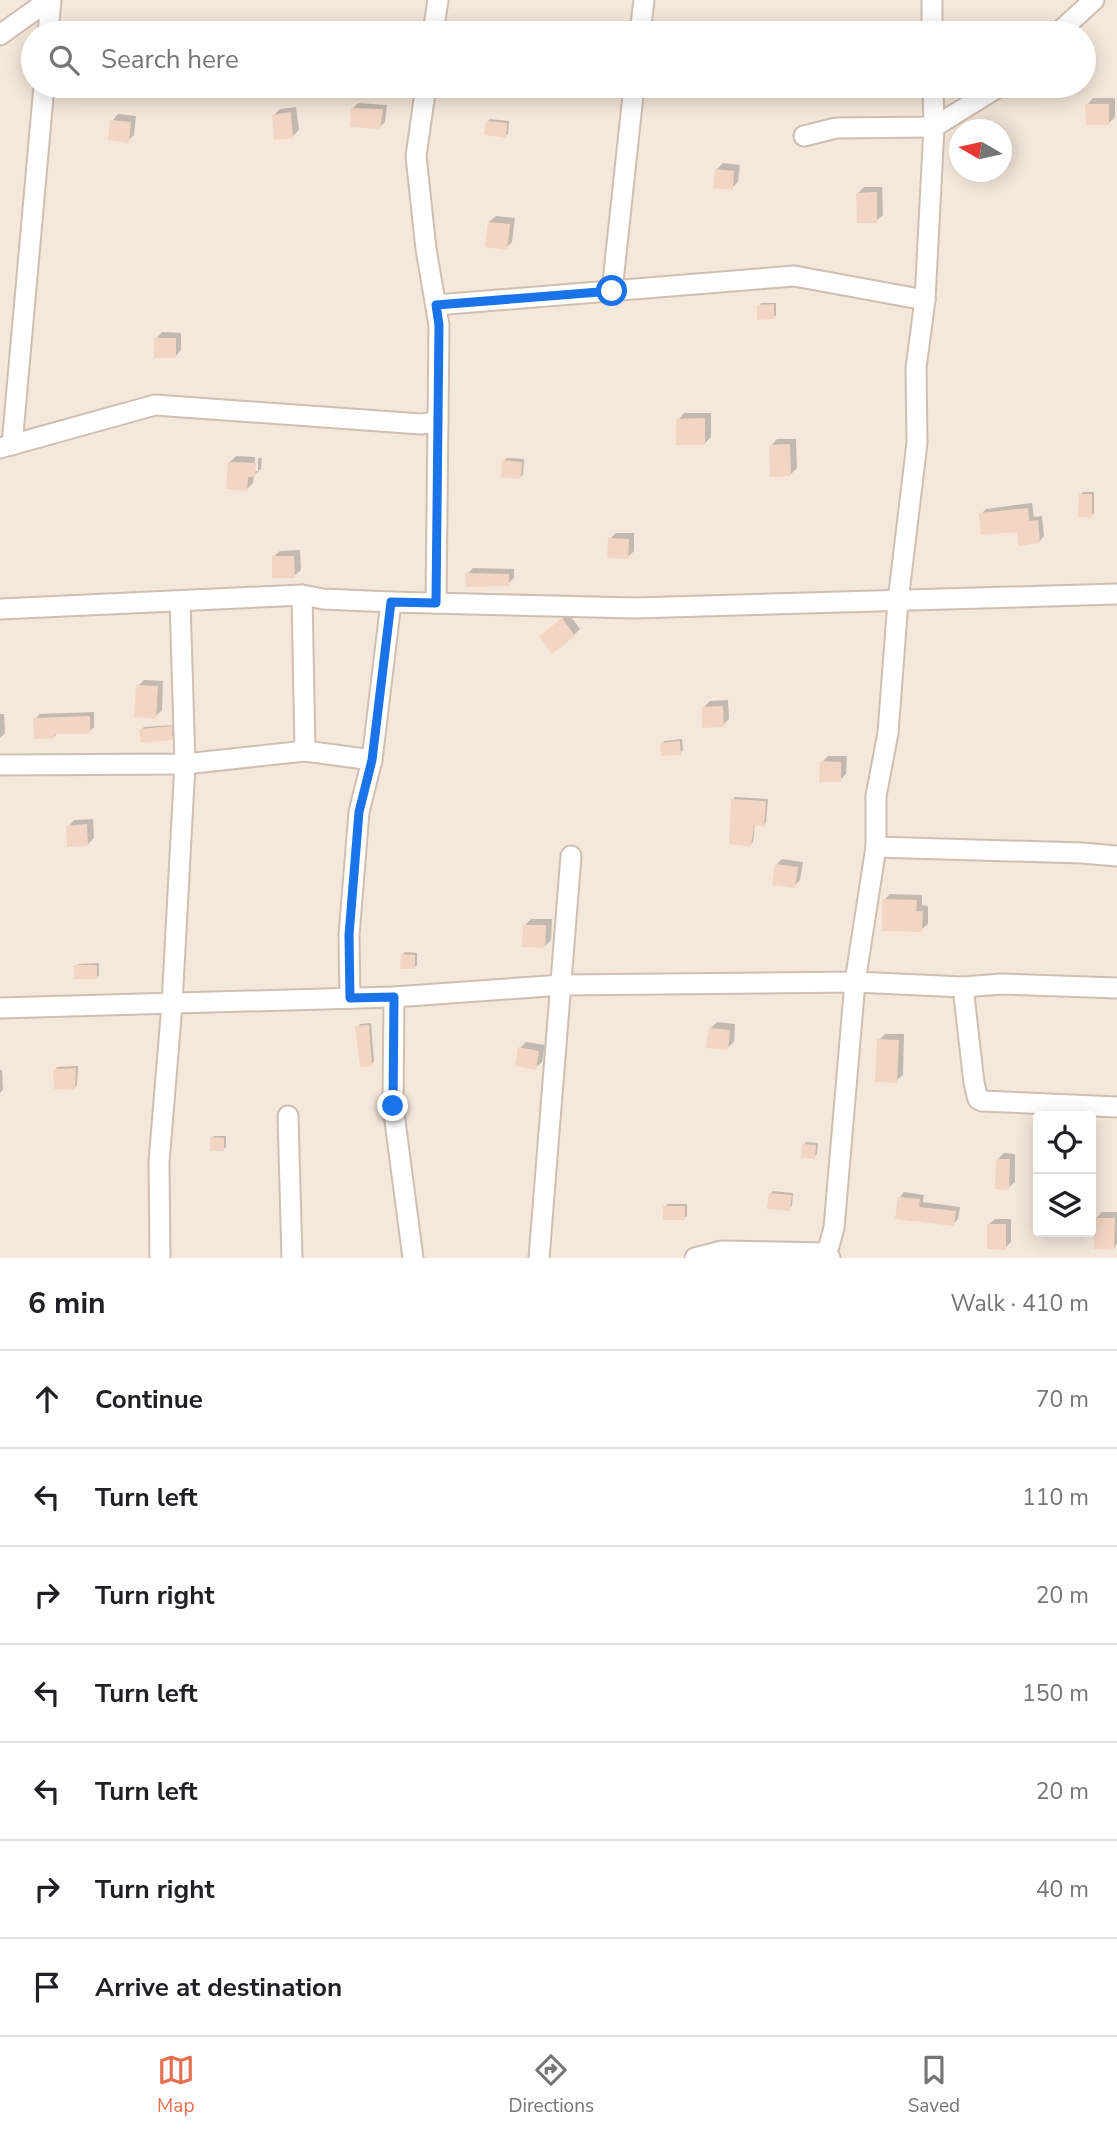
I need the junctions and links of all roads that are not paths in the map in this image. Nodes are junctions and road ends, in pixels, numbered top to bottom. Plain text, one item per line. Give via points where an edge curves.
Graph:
1 (50, 0) edge
2 (438, 0) edge
3 (644, 0) edge
4 (932, 0) edge
5 (1094, 0) edge
6 (49, 21) edge
7 (435, 21) edge
8 (641, 21) edge
9 (932, 21) edge
10 (1071, 21) edge
11 (0, 35) edge
12 (43, 98) edge
13 (424, 98) edge
14 (633, 98) edge
15 (933, 98) edge
16 (981, 98) edge
17 (934, 127) junction
18 (804, 136) dead end
19 (612, 291) junction
20 (925, 300) junction
21 (436, 305) junction
22 (438, 422) junction
23 (6, 447) edge
24 (1117, 594) edge
25 (302, 595) junction
26 (180, 601) junction
27 (898, 601) junction
28 (391, 602) junction
29 (436, 603) junction
30 (0, 609) edge
31 (305, 751) junction
32 (372, 760) junction
33 (185, 764) junction
34 (0, 765) edge
35 (876, 847) junction
36 (571, 856) dead end
37 (1117, 856) edge
38 (855, 982) junction
39 (562, 985) junction
40 (963, 987) junction
41 (1117, 988) edge
42 (394, 997) junction
43 (350, 998) junction
44 (172, 1004) junction
45 (0, 1008) edge
46 (1117, 1107) edge
47 (288, 1116) dead end
48 (829, 1256) edge
49 (160, 1258) edge
50 (292, 1258) edge
51 (413, 1258) edge
52 (539, 1258) edge
53 (695, 1258) edge

1 - 6 street
1 - 11 street
2 - 7 street
3 - 8 street
4 - 9 street
5 - 10 street
12 - 23 street
13 - 21 street via 416,156
14 - 19 street
15 - 17 street
16 - 17 street
17 - 18 street via 836,128
17 - 20 street
19 - 20 street via 794,276
19 - 21 street
20 - 27 street via 916,368 917,443
21 - 22 street
22 - 23 street via 155,405
22 - 29 street
24 - 27 street
25 - 26 street
25 - 28 street
25 - 31 street
26 - 30 street
26 - 33 street
27 - 29 street via 635,608
27 - 35 street via 888,733 876,796
28 - 29 street
28 - 32 street
31 - 32 street
31 - 33 street
32 - 43 street via 359,812 349,935
33 - 34 street
33 - 44 street
35 - 37 street
35 - 38 street
36 - 39 street
38 - 39 street
38 - 40 street
38 - 48 street
39 - 42 street
39 - 52 street
40 - 41 street
40 - 46 street via 978,1099
42 - 43 street
42 - 51 street via 393,1106
43 - 44 street
44 - 45 street
44 - 49 street via 159,1162
47 - 50 street
48 - 53 street via 722,1251

